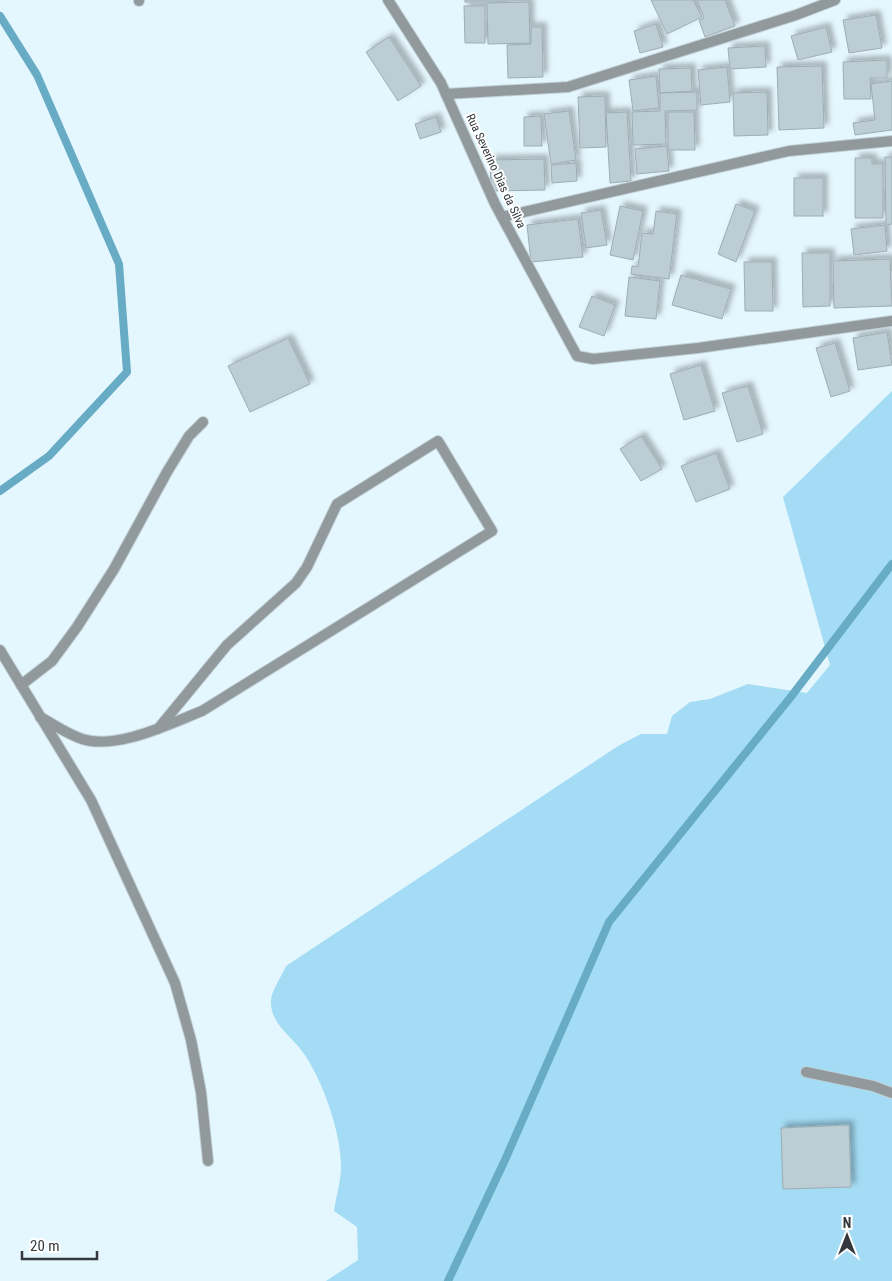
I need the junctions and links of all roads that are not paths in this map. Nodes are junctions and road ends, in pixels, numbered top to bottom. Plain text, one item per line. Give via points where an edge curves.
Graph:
1 (388, 0) edge
2 (835, 0) edge
3 (446, 94) junction
4 (892, 141) edge
5 (502, 217) junction
6 (892, 321) edge
7 (203, 422) dead end
8 (0, 650) edge
9 (21, 685) junction
10 (40, 716) junction
11 (158, 729) junction
12 (806, 1072) dead end
13 (892, 1093) edge
14 (208, 1161) dead end

1 - 3 street, Rua Severino Dias da Silva
2 - 3 street via 568,87
3 - 5 street, Rua Severino Dias da Silva
4 - 5 street via 789,151
5 - 6 street, Rua Severino Dias da Silva via 577,356 593,359 698,348
7 - 9 street via 172,464 114,569 77,627 52,661
8 - 9 street
9 - 10 street
10 - 11 street via 83,739 130,738
10 - 14 street via 91,800 175,983 201,1092
11 - 11 street via 202,711 492,531 438,441 337,504 296,583 227,645
12 - 13 street

